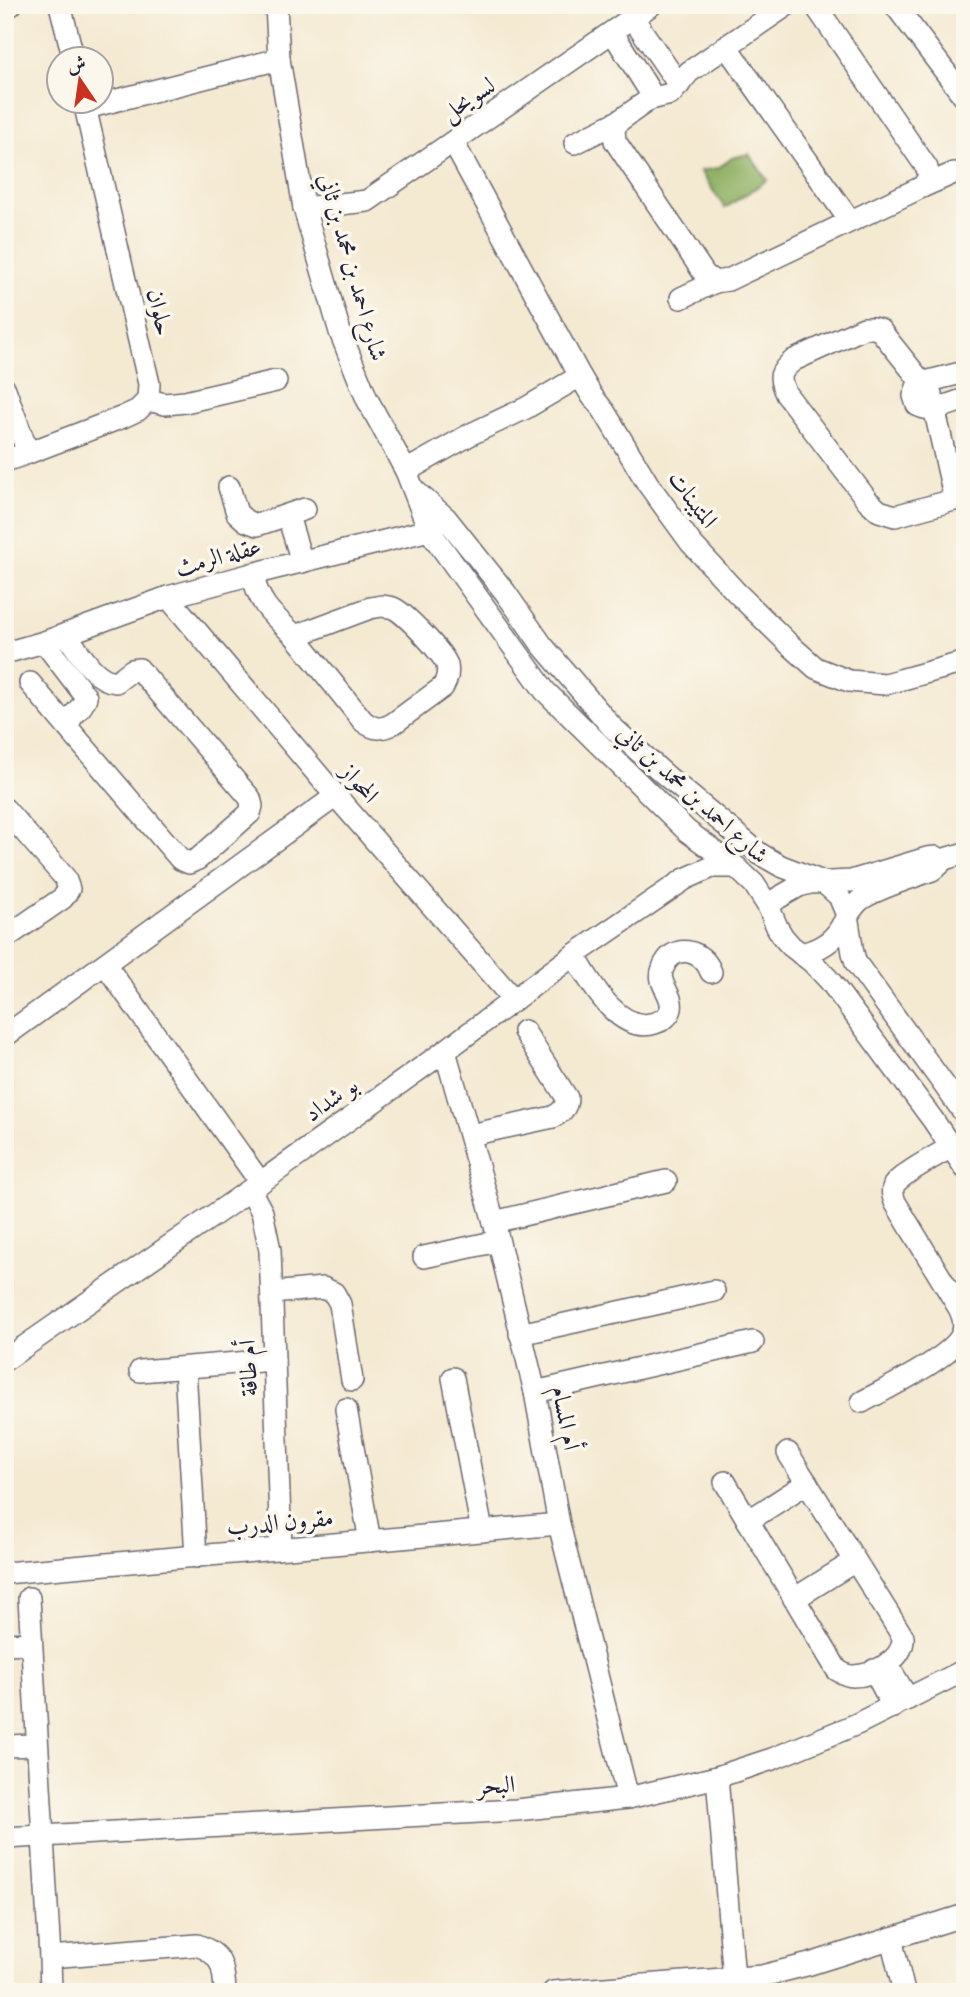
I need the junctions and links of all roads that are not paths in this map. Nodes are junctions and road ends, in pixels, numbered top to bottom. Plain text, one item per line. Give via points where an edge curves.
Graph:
1 (11, 5) edge
2 (60, 5) edge
3 (276, 5) edge
4 (651, 5) edge
5 (787, 5) edge
6 (815, 5) edge
7 (895, 5) edge
8 (5, 9) edge
9 (633, 18) junction
10 (613, 33) junction
11 (70, 46) edge
12 (726, 46) junction
13 (279, 59) junction
14 (678, 85) junction
15 (116, 98) edge
16 (654, 98) junction
17 (965, 98) edge
18 (88, 116) edge
19 (619, 121) junction
20 (453, 142) junction
21 (575, 142) dead end
22 (954, 173) dead end
23 (922, 187) junction
24 (304, 208) junction
25 (850, 221) junction
26 (715, 282) junction
27 (681, 298) dead end
28 (965, 373) edge
29 (580, 376) junction
30 (276, 381) dead end
31 (921, 383) junction
32 (5, 389) edge
33 (965, 399) edge
34 (148, 400) junction
35 (932, 409) junction
36 (28, 453) junction
37 (5, 461) edge
38 (410, 480) junction
39 (229, 487) dead end
40 (960, 498) edge
41 (437, 524) junction
42 (302, 562) junction
43 (252, 574) junction
44 (168, 597) junction
45 (66, 634) junction
46 (295, 636) junction
47 (44, 642) junction
48 (5, 653) edge
49 (965, 662) edge
50 (30, 683) dead end
51 (68, 728) junction
52 (336, 796) junction
53 (5, 809) edge
54 (687, 831) junction
55 (965, 853) edge
56 (941, 860) junction
57 (736, 867) junction
58 (685, 879) junction
59 (823, 882) junction
60 (768, 906) junction
61 (847, 915) junction
62 (5, 938) edge
63 (801, 954) junction
64 (574, 955) junction
65 (105, 964) junction
66 (711, 972) dead end
67 (514, 1000) junction
68 (524, 1031) dead end
69 (5, 1036) edge
70 (445, 1051) junction
71 (965, 1114) edge
72 (470, 1135) junction
73 (951, 1147) junction
74 (965, 1168) edge
75 (666, 1181) dead end
76 (255, 1186) junction
77 (496, 1232) junction
78 (424, 1257) dead end
79 (956, 1284) edge
80 (715, 1291) dead end
81 (272, 1293) junction
82 (520, 1334) junction
83 (753, 1342) dead end
84 (5, 1360) edge
85 (274, 1360) junction
86 (185, 1367) junction
87 (140, 1371) dead end
88 (453, 1378) dead end
89 (352, 1380) dead end
90 (535, 1392) junction
91 (862, 1402) dead end
92 (346, 1409) dead end
93 (788, 1453) dead end
94 (725, 1482) dead end
95 (807, 1483) junction
96 (748, 1521) junction
97 (559, 1524) junction
98 (482, 1531) junction
99 (370, 1541) junction
100 (281, 1548) junction
101 (196, 1557) junction
102 (855, 1561) junction
103 (5, 1573) edge
104 (29, 1598) dead end
105 (794, 1599) junction
106 (32, 1643) junction
107 (5, 1644) edge
108 (881, 1667) junction
109 (965, 1670) edge
110 (901, 1703) junction
111 (37, 1745) junction
112 (5, 1746) edge
113 (717, 1777) junction
114 (628, 1798) junction
115 (43, 1835) junction
116 (5, 1838) edge
117 (965, 1915) edge
118 (891, 1938) junction
119 (50, 1957) junction
120 (734, 1979) junction
121 (604, 1990) edge
122 (51, 1992) edge
123 (225, 1992) edge
124 (552, 1992) edge
125 (904, 1992) edge

1 - 8 street
2 - 11 street
3 - 13 street, شارع احمد بن محمد بن ثاني
4 - 9 street, لسويحل
5 - 12 street
6 - 23 street via 927,168 929,177
7 - 17 street
9 - 10 street, لسويحل
9 - 14 street
10 - 16 street
10 - 20 street, لسويحل
12 - 14 street
12 - 25 street
13 - 15 street, حلوان
13 - 24 street, شارع احمد بن محمد بن ثاني
14 - 16 street via 666,97
16 - 19 street
18 - 34 street, حلوان via 149,384
19 - 21 street
19 - 26 street via 615,141 705,275
20 - 24 street, لسويحل via 367,201
20 - 29 street, المتيبنات
22 - 23 street
23 - 25 street
24 - 38 street, شارع احمد بن محمد بن ثاني via 340,332 367,399
25 - 26 street via 728,280
26 - 27 street
28 - 31 street
29 - 38 street via 471,434
29 - 49 street, المتيبنات via 691,543 816,668 849,681 885,684
30 - 34 street via 185,402
31 - 35 street via 915,400 921,408
31 - 40 street via 873,328 794,360 780,376 793,404 879,511 895,516
32 - 36 street
33 - 35 street
34 - 36 street via 123,418
35 - 40 street
36 - 37 street
38 - 41 street, شارع احمد بن محمد بن ثاني
39 - 42 street via 237,513 246,521 257,525 296,512
41 - 42 street, عقلة الرمث
41 - 54 street, شارع احمد بن محمد بن ثاني via 545,691
41 - 59 street, شارع احمد بن محمد بن ثاني via 505,592 542,645 612,727 760,854
42 - 43 street, عقلة الرمث
43 - 44 street, عقلة الرمث
43 - 46 street via 264,605
44 - 45 street, عقلة الرمث
44 - 52 street, المحواز
45 - 47 street, عقلة الرمث
45 - 51 street via 106,681 116,682 132,670 132,661 250,798 250,813 198,859 189,863 180,859
46 - 46 street via 369,727 385,728 394,723 443,687 447,679 443,657 395,608 370,608
47 - 48 street, عقلة الرمث
47 - 51 street via 86,697 69,718
50 - 51 street
52 - 65 street
52 - 67 street, المحواز
53 - 62 street via 65,878 69,889
54 - 57 street, شارع احمد بن محمد بن ثاني
54 - 58 street via 691,858
55 - 56 street
56 - 59 street via 927,858 851,881
56 - 61 street via 932,870 866,896
57 - 58 street, بو شداد via 712,867
57 - 60 street, شارع احمد بن محمد بن ثاني
58 - 64 street, بو شداد
59 - 60 street via 799,886
59 - 61 street via 839,896
60 - 63 street, شارع احمد بن محمد بن ثاني via 783,937
61 - 63 street via 827,943
61 - 71 street via 856,962
63 - 73 street, شارع احمد بن محمد بن ثاني via 830,981
64 - 66 street via 620,1017 637,1023 655,1023 670,1010 661,980 669,958 693,952 705,959
64 - 67 street, بو شداد
65 - 69 street
65 - 76 street, أم طاقة
67 - 70 street, بو شداد
68 - 72 street via 567,1104 553,1117
70 - 72 street, أم المسام
70 - 76 street, بو شداد
72 - 77 street, أم المسام
73 - 74 street, شارع احمد بن محمد بن ثاني
73 - 79 street via 904,1176 892,1190 895,1202
75 - 77 street
76 - 81 street, أم طاقة via 267,1230
76 - 84 street, بو شداد
77 - 78 street
77 - 82 street, أم المسام
79 - 91 street via 964,1322 958,1342
80 - 82 street
81 - 85 street, أم طاقة
81 - 89 street via 323,1288 334,1293 340,1304
82 - 90 street, أم المسام
83 - 90 street
85 - 86 street
85 - 100 street, أم طاقة
86 - 87 street
86 - 101 street
88 - 98 street
90 - 97 street, أم المسام
92 - 99 street
93 - 95 street
94 - 96 street
95 - 96 street
95 - 102 street
96 - 105 street
97 - 98 street, مقرون الدرب
97 - 114 street, أم المسام
98 - 99 street, مقرون الدرب
99 - 100 street, مقرون الدرب
100 - 101 street, مقرون الدرب
101 - 103 street, مقرون الدرب
102 - 105 street
102 - 108 street via 904,1644 902,1651
104 - 106 street
105 - 108 street via 837,1670 854,1676
106 - 107 street
106 - 111 street
108 - 110 street
109 - 110 street, البحر
110 - 113 street, البحر via 812,1744
111 - 112 street
111 - 115 street
113 - 114 street, البحر
113 - 120 street
114 - 115 street, البحر via 516,1810
115 - 116 street, البحر
115 - 119 street
117 - 118 street
118 - 120 street via 783,1972
118 - 125 street
119 - 122 street
119 - 123 street via 197,1945 216,1955 224,1973
120 - 121 street
121 - 124 street

